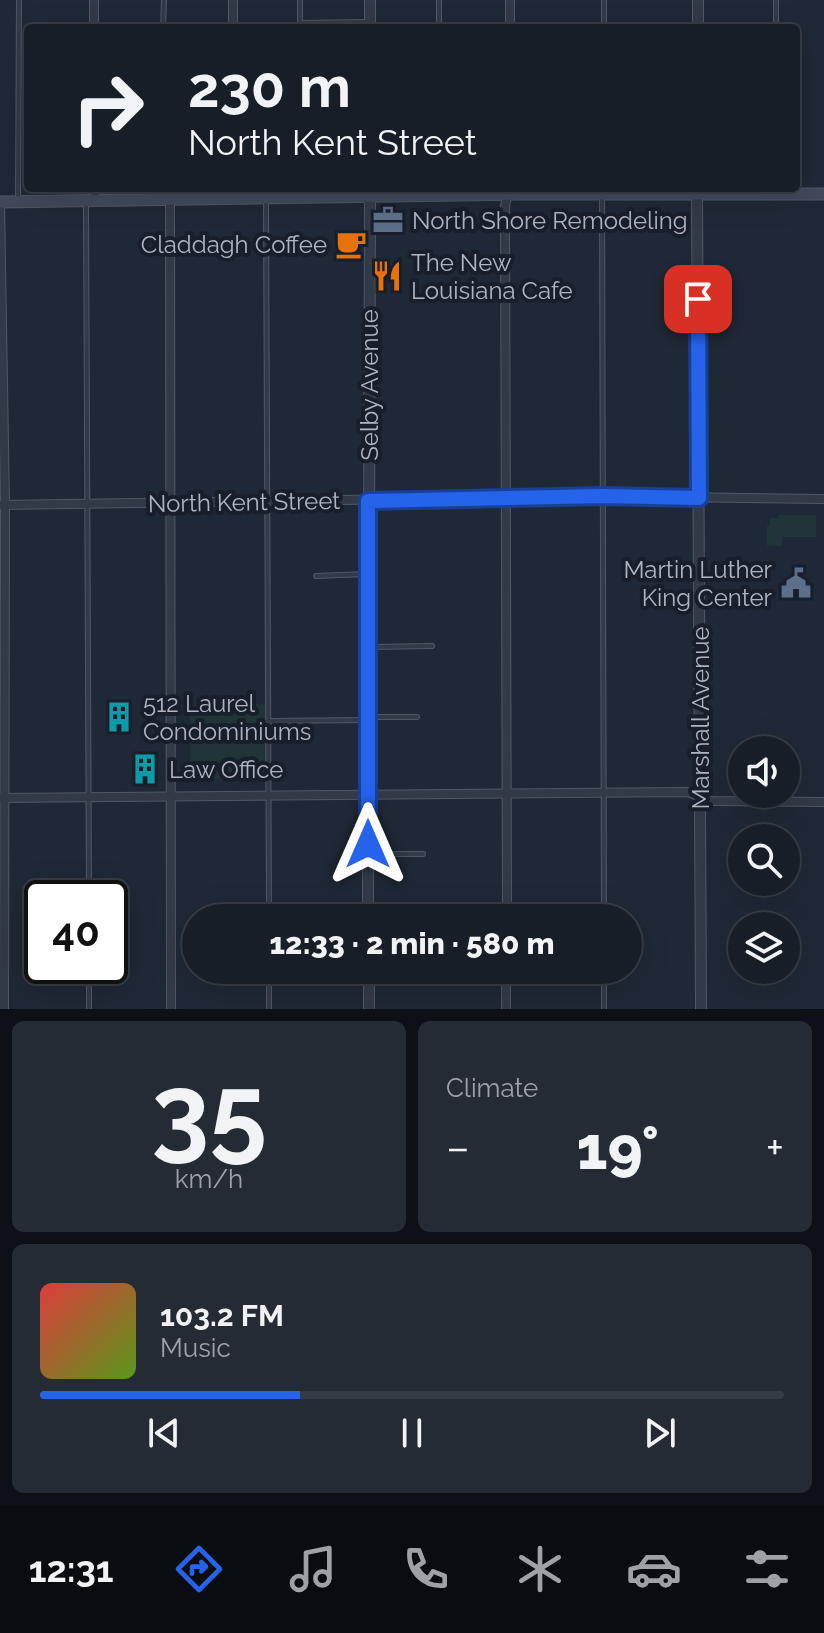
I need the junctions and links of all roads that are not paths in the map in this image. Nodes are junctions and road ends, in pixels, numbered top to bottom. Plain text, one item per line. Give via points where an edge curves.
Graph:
1 (19, 0) edge
2 (94, 0) edge
3 (164, 0) edge
4 (233, 0) edge
5 (300, 0) edge
6 (370, 0) edge
7 (439, 0) edge
8 (510, 0) edge
9 (604, 0) edge
10 (698, 0) edge
11 (776, 0) edge
12 (94, 24) edge
13 (163, 24) edge
14 (233, 24) edge
15 (300, 24) edge
16 (370, 24) edge
17 (439, 24) edge
18 (510, 24) edge
19 (604, 24) edge
20 (698, 24) edge
21 (776, 24) edge
22 (437, 192) edge
23 (508, 192) edge
24 (601, 192) edge
25 (697, 192) edge
26 (800, 192) edge
27 (370, 193) edge
28 (233, 194) edge
29 (824, 194) edge
30 (165, 196) edge
31 (92, 197) edge
32 (266, 199) junction
33 (0, 202) edge
34 (18, 202) junction
35 (1, 276) edge
36 (603, 496) junction
37 (507, 498) junction
38 (699, 498) junction
39 (824, 499) edge
40 (267, 501) junction
41 (368, 501) junction
42 (86, 503) junction
43 (171, 504) junction
44 (2, 505) edge
45 (368, 574) junction
46 (316, 576) dead end
47 (432, 646) dead end
48 (368, 647) junction
49 (417, 717) dead end
50 (368, 719) junction
51 (269, 721) junction
52 (604, 792) junction
53 (508, 793) junction
54 (172, 795) junction
55 (270, 795) junction
56 (368, 795) junction
57 (89, 797) junction
58 (701, 797) junction
59 (2, 798) edge
60 (824, 802) edge
61 (368, 854) junction
62 (423, 854) dead end
63 (89, 880) edge
64 (269, 904) edge
65 (368, 904) edge
66 (507, 904) edge
67 (604, 904) edge
68 (89, 984) edge
69 (269, 984) edge
70 (369, 984) edge
71 (506, 984) edge
72 (604, 984) edge
73 (4, 1009) edge
74 (89, 1009) edge
75 (171, 1009) edge
76 (269, 1009) edge
77 (369, 1009) edge
78 (506, 1009) edge
79 (604, 1009) edge
80 (701, 1009) edge

1 - 34 lane
2 - 12 street
3 - 13 lane
4 - 14 street
5 - 15 lane
6 - 16 street
7 - 17 lane
8 - 18 street
9 - 19 lane
10 - 20 street
11 - 21 lane
22 - 23 main road
22 - 27 main road
23 - 24 main road
23 - 37 street
24 - 36 lane
25 - 38 street, Marshall Avenue
26 - 29 main road
27 - 32 main road
27 - 41 street, Selby Avenue
28 - 30 main road
28 - 32 main road
30 - 31 main road
30 - 43 street
31 - 34 main road
31 - 42 lane
32 - 40 lane
33 - 34 main road
33 - 35 street
35 - 44 street
36 - 37 street, North Kent Street
36 - 38 street, North Kent Street
36 - 52 lane
37 - 41 street, North Kent Street
37 - 53 street
38 - 39 street, North Kent Street
38 - 58 street, Marshall Avenue
40 - 41 street, North Kent Street
40 - 43 street, North Kent Street
40 - 51 lane
41 - 45 street, Selby Avenue
42 - 43 street, North Kent Street
42 - 44 street, North Kent Street
42 - 57 lane
43 - 54 street
44 - 59 street
45 - 46 lane
45 - 48 street, Selby Avenue
47 - 48 lane
48 - 50 street, Selby Avenue
49 - 50 lane
50 - 51 lane
50 - 56 street, Selby Avenue
51 - 55 lane
52 - 53 street
52 - 58 street via 688,792
52 - 67 lane
53 - 56 street
53 - 66 street
54 - 55 street
54 - 57 street
54 - 75 street
55 - 56 street
55 - 64 lane
56 - 61 street, Selby Avenue
57 - 59 street
57 - 63 lane
58 - 60 street
58 - 80 street, Marshall Avenue
59 - 73 street
61 - 62 lane
61 - 65 street, Selby Avenue
68 - 74 lane
69 - 76 lane
70 - 77 street
71 - 78 street
72 - 79 lane

